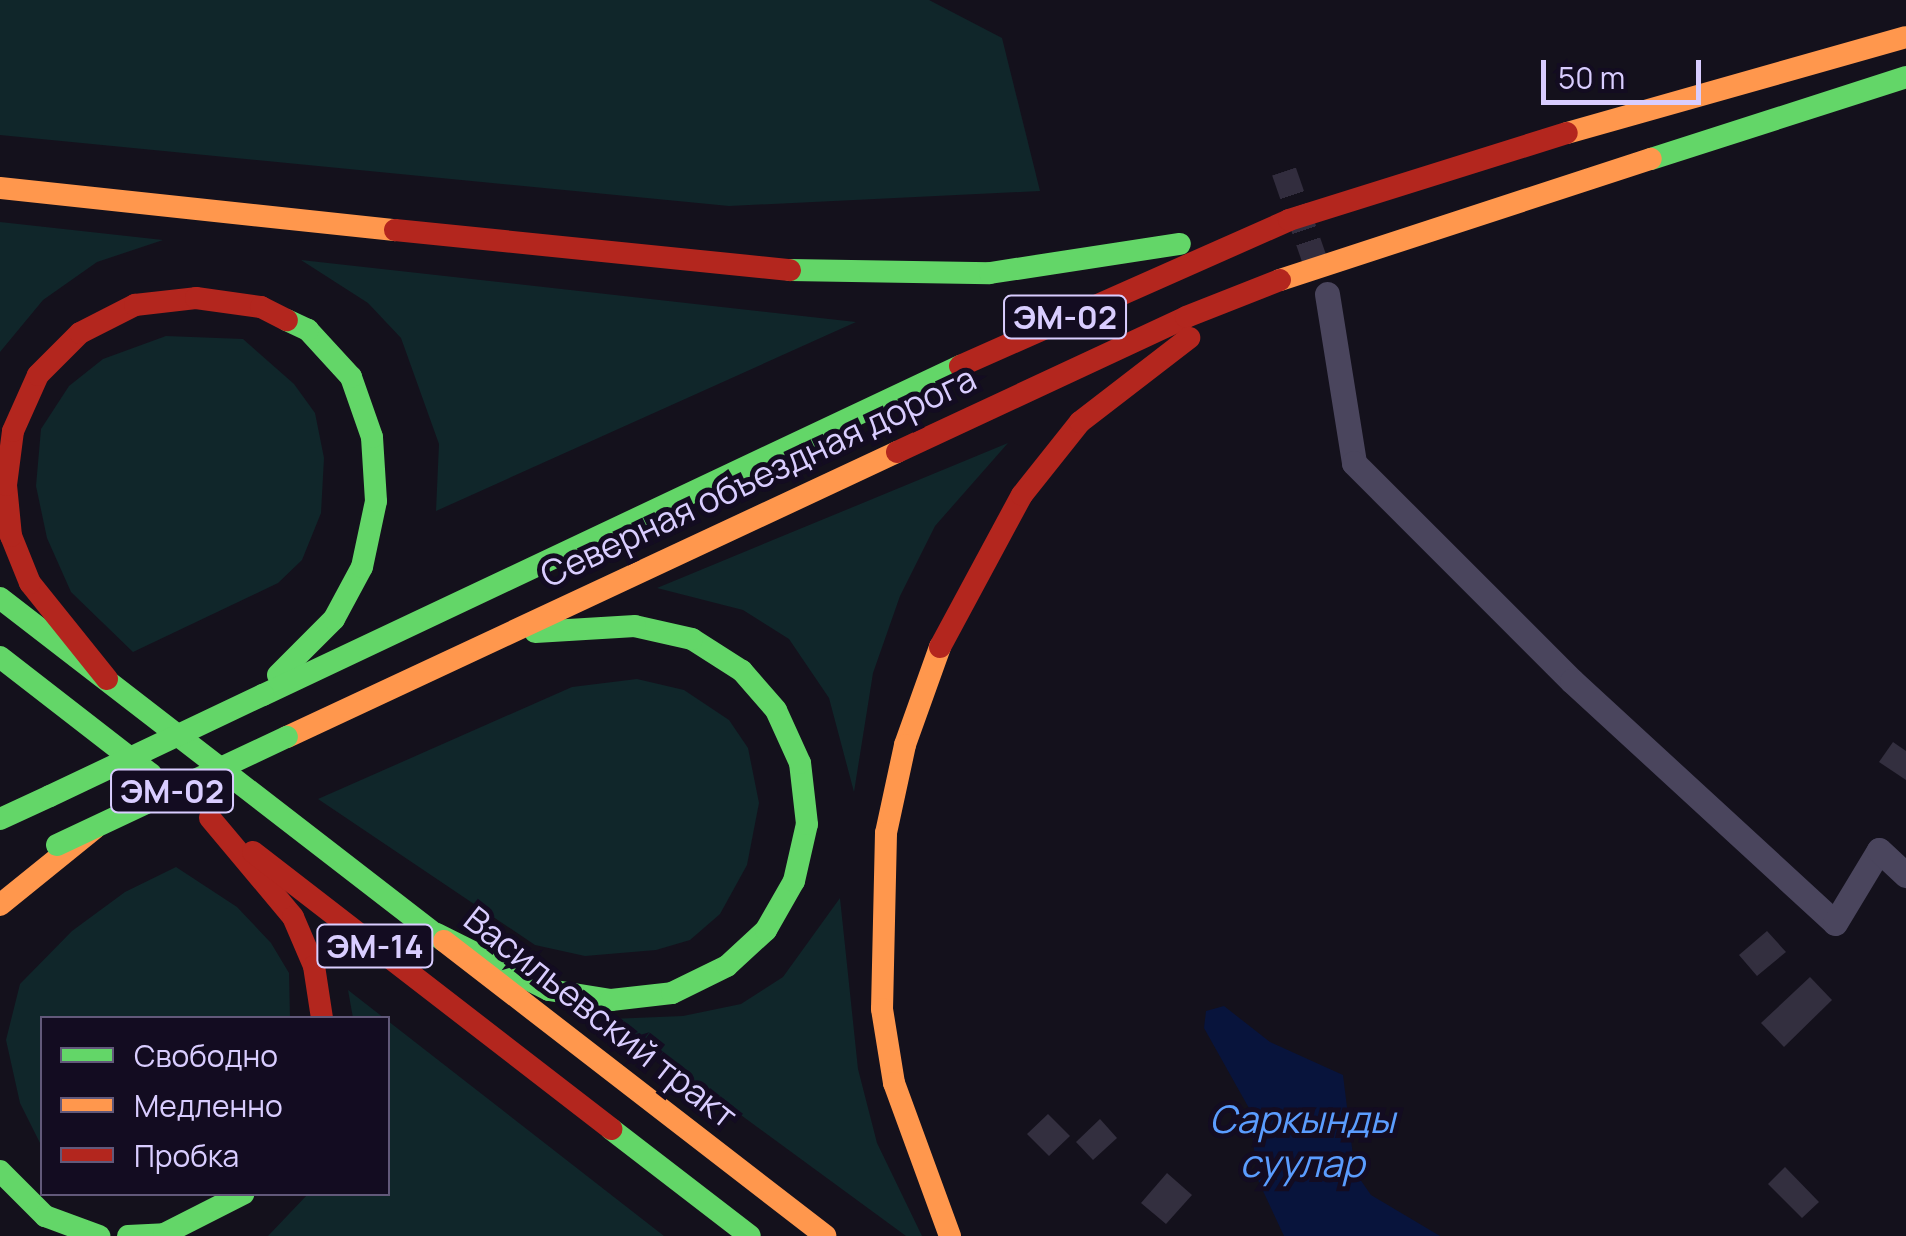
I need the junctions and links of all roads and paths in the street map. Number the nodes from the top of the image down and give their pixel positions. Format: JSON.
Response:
{"nodes":[{"id":1,"x":1906,"y":38,"type":"edge"},
{"id":2,"x":1906,"y":77,"type":"edge"},
{"id":3,"x":0,"y":188,"type":"edge"},
{"id":4,"x":1290,"y":220,"type":"junction"},
{"id":5,"x":1323,"y":264,"type":"junction"},
{"id":6,"x":1327,"y":294,"type":"tunnel mouth"},
{"id":7,"x":0,"y":598,"type":"edge"},
{"id":8,"x":462,"y":654,"type":"junction"},
{"id":9,"x":0,"y":657,"type":"edge"},
{"id":10,"x":106,"y":678,"type":"junction"},
{"id":11,"x":253,"y":700,"type":"junction"},
{"id":12,"x":210,"y":818,"type":"junction"},
{"id":13,"x":0,"y":820,"type":"edge"},
{"id":14,"x":100,"y":826,"type":"junction"},
{"id":15,"x":0,"y":872,"type":"edge"},
{"id":16,"x":1906,"y":875,"type":"edge"},
{"id":17,"x":0,"y":905,"type":"edge"},
{"id":18,"x":436,"y":934,"type":"junction"},
{"id":19,"x":322,"y":1016,"type":"edge"},
{"id":20,"x":0,"y":1171,"type":"edge"},
{"id":21,"x":240,"y":1196,"type":"edge"},
{"id":22,"x":99,"y":1236,"type":"edge"},
{"id":23,"x":128,"y":1236,"type":"edge"},
{"id":24,"x":750,"y":1236,"type":"edge"},
{"id":25,"x":825,"y":1236,"type":"edge"},
{"id":26,"x":950,"y":1236,"type":"edge"}],
"edges":[{"from":1,"to":4,"type":"main road","name":"Северная объездная дорога","number":"ЭМ-02"},
{"from":2,"to":5,"type":"main road","name":"Северная объездная дорога","number":"ЭМ-02"},
{"from":3,"to":4,"type":"main road"},
{"from":4,"to":11,"type":"main road","name":"Северная объездная дорога","number":"ЭМ-02"},
{"from":5,"to":8,"type":"main road","name":"Северная объездная дорога","number":"ЭМ-02"},
{"from":5,"to":26,"type":"main road"},
{"from":6,"to":16,"type":"street"},
{"from":7,"to":10,"type":"main road","name":"Васильевский тракт","number":"ЭМ-14"},
{"from":8,"to":14,"type":"main road","name":"Северная объездная дорога","number":"ЭМ-02","bridge":true},
{"from":8,"to":18,"type":"main road"},
{"from":9,"to":12,"type":"main road","number":"ЭМ-14"},
{"from":10,"to":11,"type":"main road"},
{"from":10,"to":18,"type":"main road","name":"Васильевский тракт","number":"ЭМ-14"},
{"from":11,"to":13,"type":"main road","name":"Северная объездная дорога","number":"ЭМ-02","bridge":true},
{"from":12,"to":19,"type":"main road"},
{"from":12,"to":24,"type":"main road","number":"ЭМ-14"},
{"from":14,"to":15,"type":"main road","name":"Северная объездная дорога","number":"ЭМ-02","bridge":true},
{"from":14,"to":17,"type":"main road"},
{"from":18,"to":25,"type":"main road","name":"Васильевский тракт","number":"ЭМ-14"},
{"from":20,"to":22,"type":"main road"},
{"from":21,"to":23,"type":"main road"}]}
